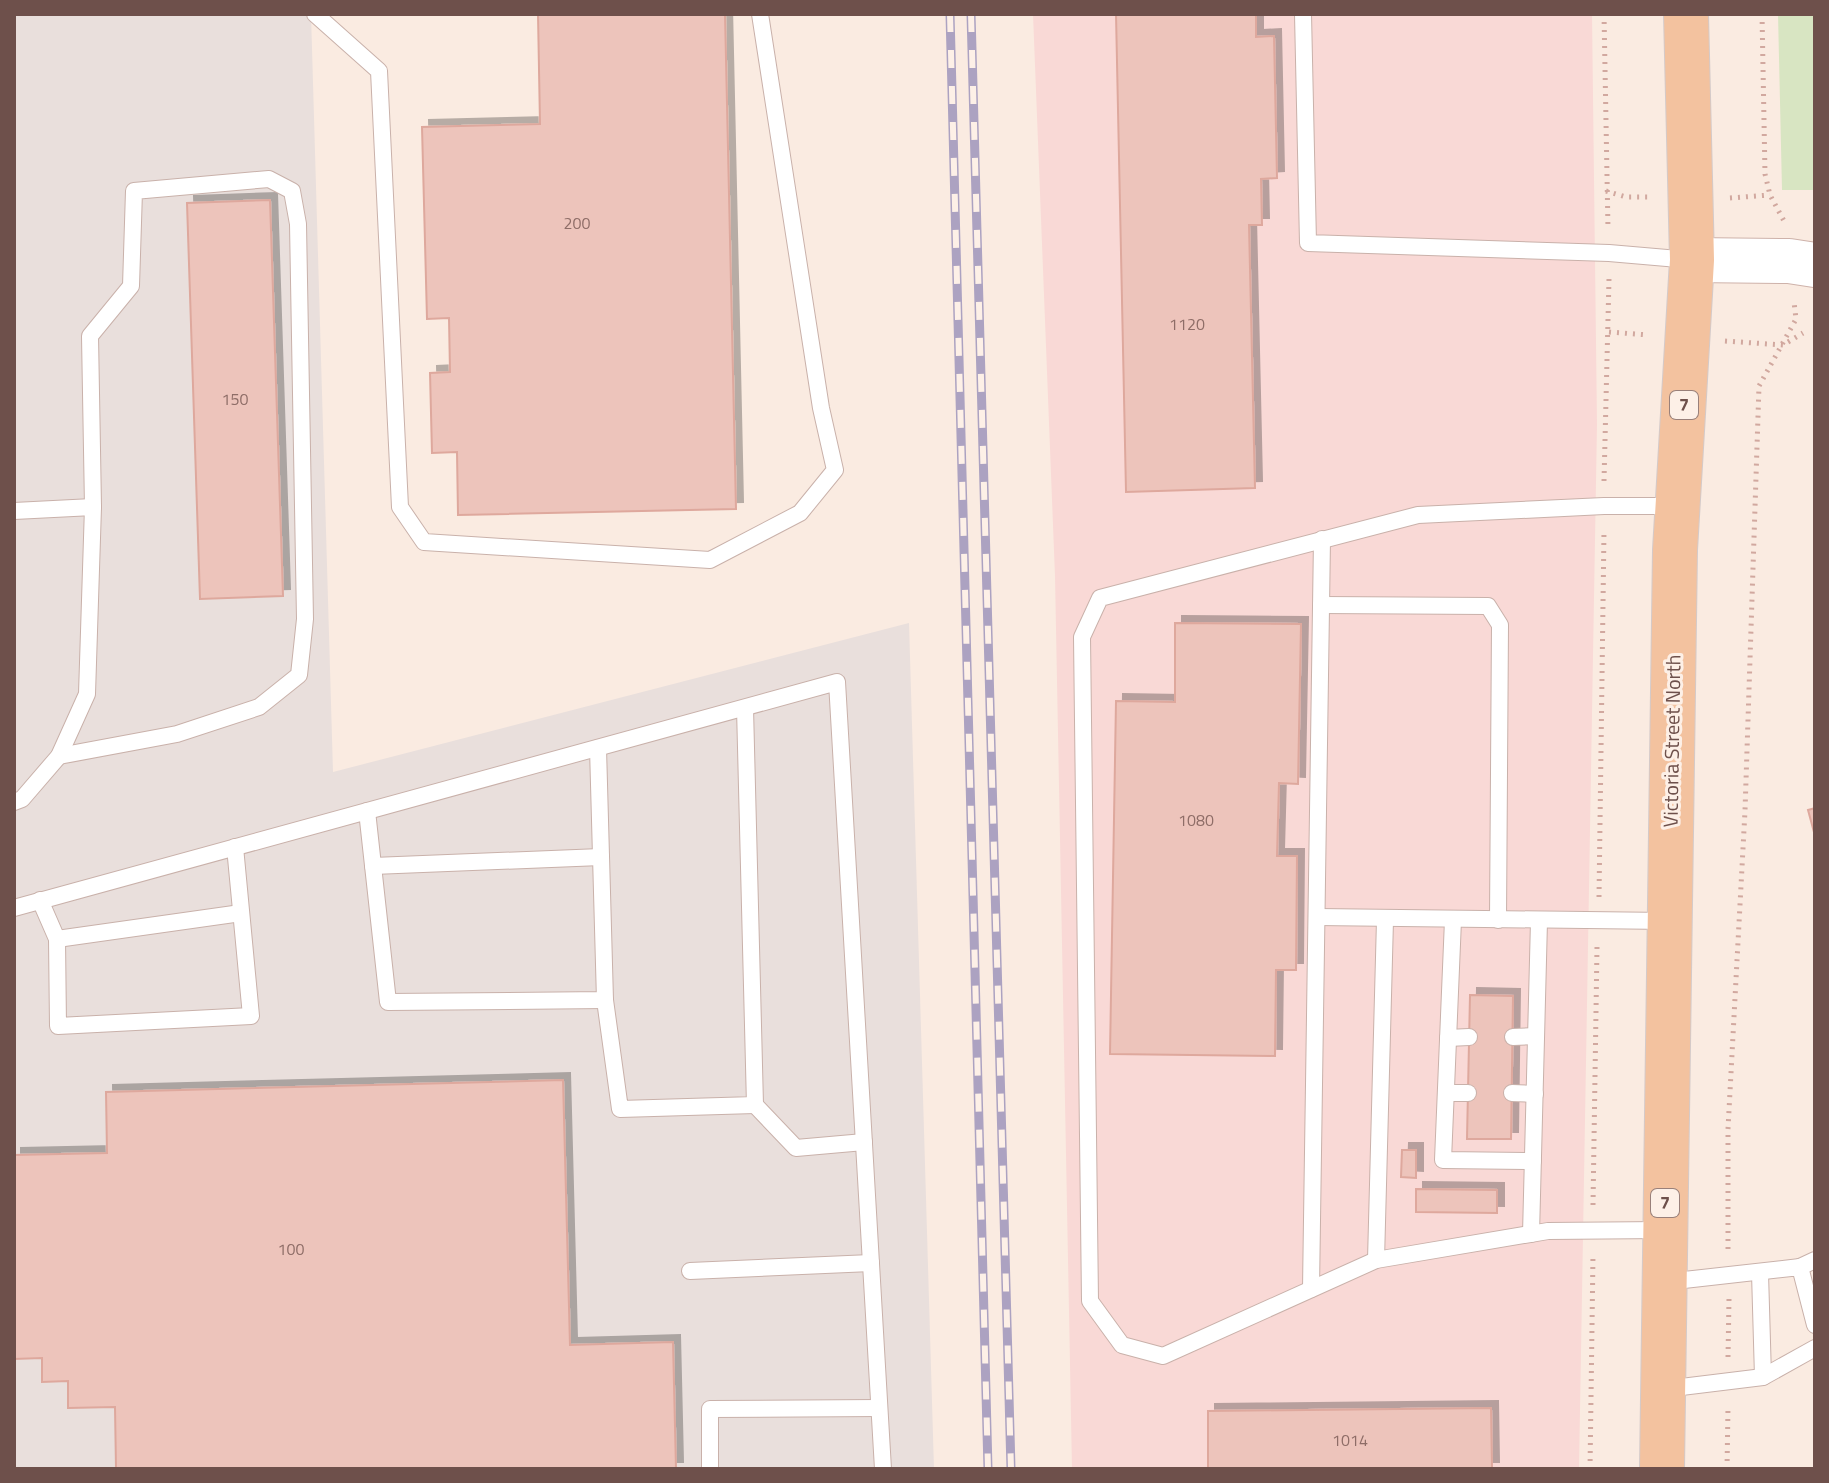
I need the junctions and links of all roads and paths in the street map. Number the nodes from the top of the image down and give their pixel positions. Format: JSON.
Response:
{"nodes":[{"id":1,"x":315,"y":14,"type":"edge"},
{"id":2,"x":760,"y":14,"type":"edge"},
{"id":3,"x":1303,"y":14,"type":"edge"},
{"id":4,"x":1604,"y":14,"type":"edge"},
{"id":5,"x":1686,"y":14,"type":"edge"},
{"id":6,"x":1762,"y":14,"type":"edge"},
{"id":7,"x":1606,"y":191,"type":"junction"},
{"id":8,"x":1770,"y":195,"type":"junction"},
{"id":9,"x":1626,"y":197,"type":"dead end"},
{"id":10,"x":1755,"y":198,"type":"dead end"},
{"id":11,"x":1783,"y":218,"type":"dead end"},
{"id":12,"x":1608,"y":219,"type":"dead end"},
{"id":13,"x":1692,"y":260,"type":"junction"},
{"id":14,"x":1815,"y":265,"type":"edge"},
{"id":15,"x":1609,"y":292,"type":"dead end"},
{"id":16,"x":1796,"y":319,"type":"dead end"},
{"id":17,"x":1609,"y":332,"type":"junction"},
{"id":18,"x":1627,"y":333,"type":"dead end"},
{"id":19,"x":1803,"y":333,"type":"dead end"},
{"id":20,"x":1768,"y":345,"type":"dead end"},
{"id":21,"x":1783,"y":345,"type":"junction"},
{"id":22,"x":1608,"y":351,"type":"dead end"},
{"id":23,"x":1677,"y":506,"type":"junction"},
{"id":24,"x":93,"y":507,"type":"junction"},
{"id":25,"x":14,"y":511,"type":"edge"},
{"id":26,"x":1322,"y":539,"type":"junction"},
{"id":27,"x":1321,"y":605,"type":"junction"},
{"id":28,"x":745,"y":708,"type":"junction"},
{"id":29,"x":598,"y":748,"type":"junction"},
{"id":30,"x":59,"y":756,"type":"junction"},
{"id":31,"x":14,"y":802,"type":"edge"},
{"id":32,"x":367,"y":811,"type":"junction"},
{"id":33,"x":235,"y":847,"type":"junction"},
{"id":34,"x":601,"y":857,"type":"junction"},
{"id":35,"x":373,"y":866,"type":"junction"},
{"id":36,"x":40,"y":900,"type":"junction"},
{"id":37,"x":14,"y":908,"type":"edge"},
{"id":38,"x":241,"y":913,"type":"junction"},
{"id":39,"x":1317,"y":917,"type":"junction"},
{"id":40,"x":1385,"y":920,"type":"junction"},
{"id":41,"x":1453,"y":920,"type":"junction"},
{"id":42,"x":1498,"y":920,"type":"junction"},
{"id":43,"x":1539,"y":921,"type":"junction"},
{"id":44,"x":1670,"y":921,"type":"junction"},
{"id":45,"x":57,"y":939,"type":"junction"},
{"id":46,"x":605,"y":1000,"type":"junction"},
{"id":47,"x":1536,"y":1036,"type":"junction"},
{"id":48,"x":1469,"y":1037,"type":"dead end"},
{"id":49,"x":1513,"y":1037,"type":"dead end"},
{"id":50,"x":1448,"y":1038,"type":"junction"},
{"id":51,"x":1446,"y":1093,"type":"junction"},
{"id":52,"x":1468,"y":1093,"type":"dead end"},
{"id":53,"x":1512,"y":1093,"type":"dead end"},
{"id":54,"x":1535,"y":1094,"type":"junction"},
{"id":55,"x":755,"y":1105,"type":"junction"},
{"id":56,"x":864,"y":1142,"type":"junction"},
{"id":57,"x":1533,"y":1161,"type":"junction"},
{"id":58,"x":1665,"y":1230,"type":"junction"},
{"id":59,"x":1531,"y":1234,"type":"junction"},
{"id":60,"x":1376,"y":1260,"type":"junction"},
{"id":61,"x":871,"y":1263,"type":"junction"},
{"id":62,"x":1808,"y":1264,"type":"edge"},
{"id":63,"x":690,"y":1271,"type":"dead end"},
{"id":64,"x":1760,"y":1273,"type":"junction"},
{"id":65,"x":1728,"y":1277,"type":"junction"},
{"id":66,"x":1664,"y":1282,"type":"junction"},
{"id":67,"x":1311,"y":1289,"type":"junction"},
{"id":68,"x":1815,"y":1325,"type":"edge"},
{"id":69,"x":1815,"y":1348,"type":"edge"},
{"id":70,"x":1763,"y":1377,"type":"junction"},
{"id":71,"x":1728,"y":1382,"type":"junction"},
{"id":72,"x":1663,"y":1389,"type":"junction"},
{"id":73,"x":879,"y":1408,"type":"junction"},
{"id":74,"x":710,"y":1469,"type":"edge"},
{"id":75,"x":883,"y":1469,"type":"edge"},
{"id":76,"x":1662,"y":1469,"type":"edge"},
{"id":77,"x":1727,"y":1469,"type":"edge"}],
"edges":[{"from":1,"to":2,"type":"lane"},
{"from":3,"to":13,"type":"lane"},
{"from":4,"to":7,"type":"path"},
{"from":5,"to":13,"type":"main road","name":"Victoria Street North","number":"7"},
{"from":6,"to":8,"type":"path"},
{"from":7,"to":9,"type":"path"},
{"from":7,"to":12,"type":"path"},
{"from":8,"to":10,"type":"path"},
{"from":8,"to":11,"type":"path"},
{"from":13,"to":14,"type":"main road"},
{"from":13,"to":23,"type":"main road","name":"Victoria Street North","number":"7"},
{"from":15,"to":17,"type":"path"},
{"from":16,"to":21,"type":"path"},
{"from":17,"to":18,"type":"path"},
{"from":17,"to":22,"type":"path"},
{"from":19,"to":21,"type":"path"},
{"from":20,"to":21,"type":"path"},
{"from":21,"to":65,"type":"path"},
{"from":23,"to":26,"type":"lane"},
{"from":23,"to":44,"type":"main road","name":"Victoria Street North","number":"7"},
{"from":24,"to":25,"type":"lane"},
{"from":24,"to":30,"type":"lane"},
{"from":24,"to":30,"type":"lane"},
{"from":26,"to":27,"type":"lane"},
{"from":26,"to":67,"type":"lane"},
{"from":27,"to":39,"type":"lane"},
{"from":27,"to":42,"type":"lane"},
{"from":28,"to":29,"type":"lane"},
{"from":28,"to":55,"type":"lane"},
{"from":28,"to":56,"type":"lane"},
{"from":29,"to":32,"type":"lane"},
{"from":29,"to":34,"type":"lane"},
{"from":30,"to":31,"type":"lane"},
{"from":32,"to":33,"type":"lane"},
{"from":32,"to":35,"type":"lane"},
{"from":33,"to":36,"type":"lane"},
{"from":33,"to":38,"type":"lane"},
{"from":34,"to":35,"type":"lane"},
{"from":34,"to":46,"type":"lane"},
{"from":35,"to":46,"type":"lane"},
{"from":36,"to":37,"type":"lane"},
{"from":36,"to":45,"type":"lane"},
{"from":38,"to":45,"type":"lane"},
{"from":38,"to":45,"type":"lane"},
{"from":39,"to":40,"type":"lane"},
{"from":39,"to":67,"type":"lane"},
{"from":40,"to":41,"type":"lane"},
{"from":40,"to":60,"type":"lane"},
{"from":41,"to":42,"type":"lane"},
{"from":41,"to":50,"type":"lane"},
{"from":42,"to":43,"type":"lane"},
{"from":43,"to":44,"type":"lane"},
{"from":43,"to":47,"type":"lane"},
{"from":44,"to":58,"type":"main road","name":"Victoria Street North","number":"7"},
{"from":46,"to":55,"type":"lane"},
{"from":47,"to":49,"type":"lane"},
{"from":47,"to":54,"type":"lane"},
{"from":48,"to":50,"type":"lane"},
{"from":50,"to":51,"type":"lane"},
{"from":51,"to":52,"type":"lane"},
{"from":51,"to":57,"type":"lane"},
{"from":53,"to":54,"type":"lane"},
{"from":54,"to":57,"type":"lane"},
{"from":55,"to":56,"type":"lane"},
{"from":56,"to":61,"type":"lane"},
{"from":57,"to":59,"type":"lane"},
{"from":58,"to":59,"type":"lane"},
{"from":58,"to":66,"type":"main road","name":"Victoria Street North","number":"7"},
{"from":59,"to":60,"type":"lane"},
{"from":60,"to":67,"type":"lane"},
{"from":61,"to":63,"type":"lane"},
{"from":61,"to":73,"type":"lane"},
{"from":62,"to":64,"type":"lane"},
{"from":62,"to":68,"type":"lane"},
{"from":64,"to":65,"type":"lane"},
{"from":64,"to":70,"type":"lane"},
{"from":65,"to":66,"type":"lane"},
{"from":65,"to":71,"type":"path"},
{"from":66,"to":72,"type":"main road","name":"Victoria Street North","number":"7"},
{"from":69,"to":70,"type":"lane"},
{"from":70,"to":71,"type":"lane"},
{"from":71,"to":72,"type":"lane"},
{"from":71,"to":77,"type":"path"},
{"from":72,"to":76,"type":"main road","name":"Victoria Street North","number":"7"},
{"from":73,"to":74,"type":"lane"},
{"from":73,"to":75,"type":"lane"}]}
